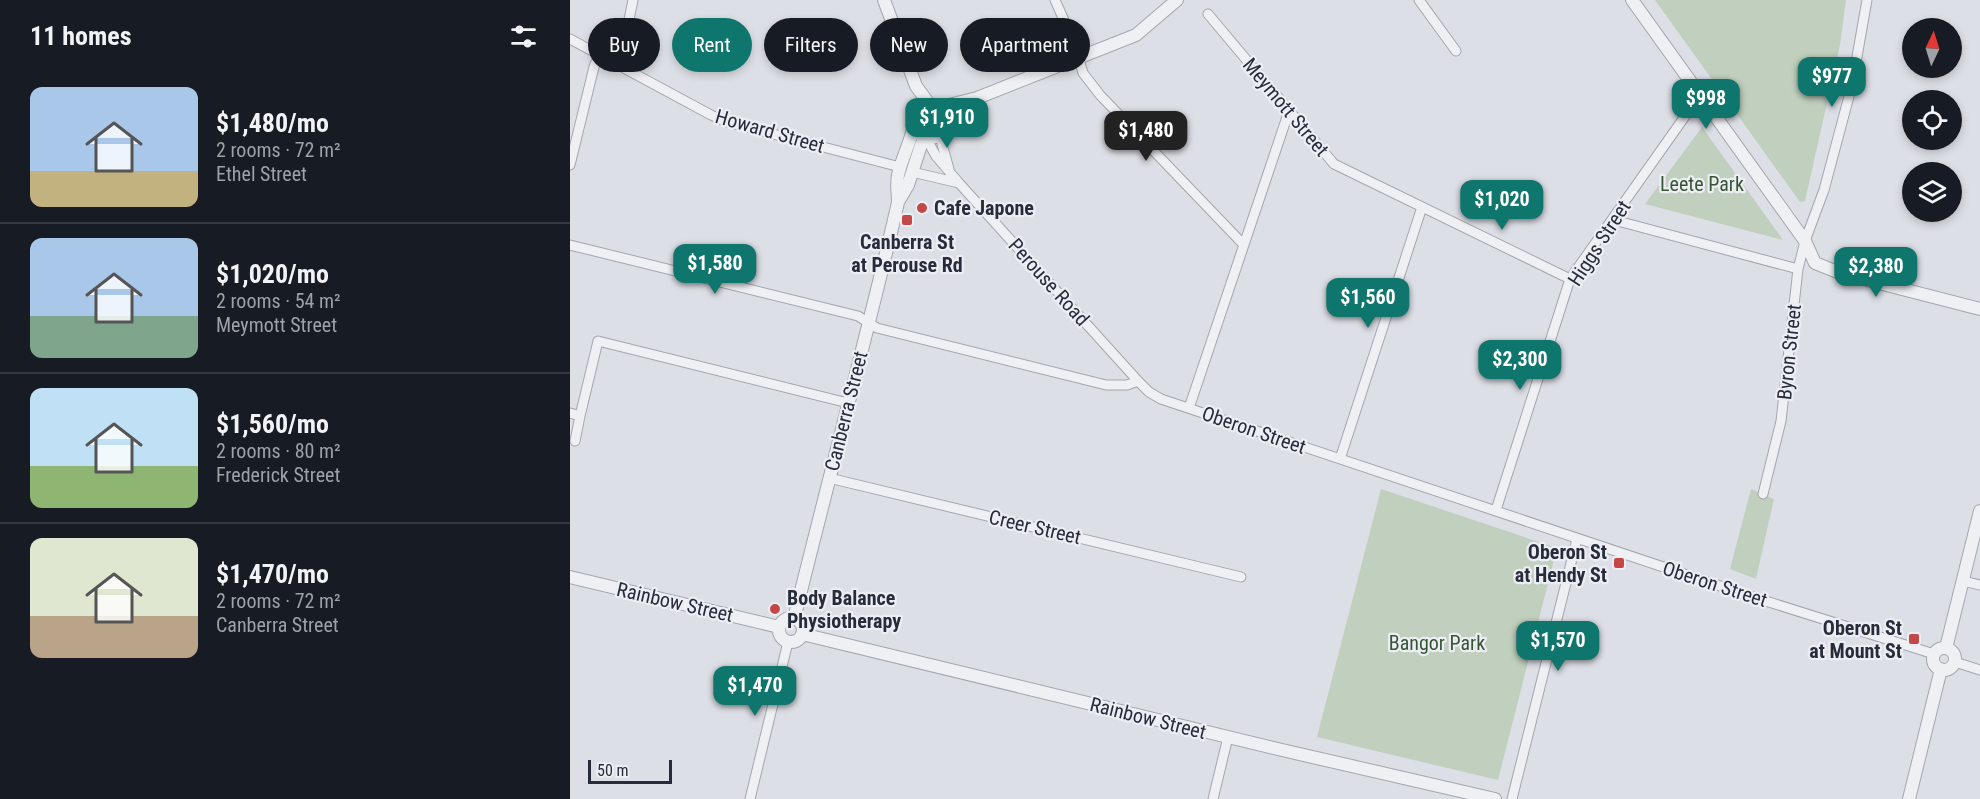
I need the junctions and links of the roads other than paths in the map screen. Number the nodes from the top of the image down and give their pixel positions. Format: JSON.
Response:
{"nodes":[{"id":1,"x":633,"y":0,"type":"edge"},
{"id":2,"x":884,"y":0,"type":"edge"},
{"id":3,"x":1055,"y":0,"type":"edge"},
{"id":4,"x":1177,"y":0,"type":"edge"},
{"id":5,"x":1419,"y":0,"type":"edge"},
{"id":6,"x":1632,"y":0,"type":"edge"},
{"id":7,"x":1867,"y":0,"type":"edge"},
{"id":8,"x":1208,"y":14,"type":"dead end"},
{"id":9,"x":629,"y":18,"type":"edge"},
{"id":10,"x":1063,"y":18,"type":"edge"},
{"id":11,"x":570,"y":39,"type":"edge"},
{"id":12,"x":588,"y":49,"type":"edge"},
{"id":13,"x":1456,"y":51,"type":"dead end"},
{"id":14,"x":1090,"y":55,"type":"edge"},
{"id":15,"x":593,"y":72,"type":"edge"},
{"id":16,"x":631,"y":72,"type":"edge"},
{"id":17,"x":1046,"y":72,"type":"edge"},
{"id":18,"x":1083,"y":72,"type":"edge"},
{"id":19,"x":916,"y":86,"type":"junction"},
{"id":20,"x":1700,"y":95,"type":"junction"},
{"id":21,"x":977,"y":98,"type":"junction"},
{"id":22,"x":933,"y":109,"type":"junction"},
{"id":23,"x":1289,"y":111,"type":"junction"},
{"id":24,"x":915,"y":120,"type":"junction"},
{"id":25,"x":942,"y":128,"type":"junction"},
{"id":26,"x":926,"y":138,"type":"junction"},
{"id":27,"x":570,"y":165,"type":"edge"},
{"id":28,"x":906,"y":170,"type":"junction"},
{"id":29,"x":949,"y":172,"type":"junction"},
{"id":30,"x":959,"y":183,"type":"junction"},
{"id":31,"x":1422,"y":207,"type":"junction"},
{"id":32,"x":1614,"y":220,"type":"junction"},
{"id":33,"x":1805,"y":242,"type":"junction"},
{"id":34,"x":1243,"y":244,"type":"junction"},
{"id":35,"x":570,"y":245,"type":"edge"},
{"id":36,"x":1798,"y":268,"type":"junction"},
{"id":37,"x":1570,"y":279,"type":"junction"},
{"id":38,"x":1980,"y":309,"type":"edge"},
{"id":39,"x":869,"y":322,"type":"junction"},
{"id":40,"x":1138,"y":381,"type":"junction"},
{"id":41,"x":848,"y":403,"type":"junction"},
{"id":42,"x":1188,"y":408,"type":"junction"},
{"id":43,"x":575,"y":414,"type":"edge"},
{"id":44,"x":575,"y":441,"type":"dead end"},
{"id":45,"x":1340,"y":459,"type":"junction"},
{"id":46,"x":828,"y":478,"type":"junction"},
{"id":47,"x":1763,"y":494,"type":"dead end"},
{"id":48,"x":1496,"y":510,"type":"junction"},
{"id":49,"x":1980,"y":512,"type":"edge"},
{"id":50,"x":1577,"y":538,"type":"junction"},
{"id":51,"x":570,"y":577,"type":"edge"},
{"id":52,"x":1241,"y":577,"type":"dead end"},
{"id":53,"x":1963,"y":580,"type":"junction"},
{"id":54,"x":1980,"y":585,"type":"edge"},
{"id":55,"x":794,"y":619,"type":"junction"},
{"id":56,"x":779,"y":627,"type":"junction"},
{"id":57,"x":802,"y":634,"type":"junction"},
{"id":58,"x":788,"y":642,"type":"junction"},
{"id":59,"x":1946,"y":648,"type":"junction"},
{"id":60,"x":1934,"y":654,"type":"junction"},
{"id":61,"x":1955,"y":662,"type":"junction"},
{"id":62,"x":1941,"y":669,"type":"junction"},
{"id":63,"x":1980,"y":670,"type":"edge"},
{"id":64,"x":1228,"y":737,"type":"junction"},
{"id":65,"x":750,"y":799,"type":"edge"},
{"id":66,"x":1212,"y":799,"type":"edge"},
{"id":67,"x":1495,"y":799,"type":"edge"},
{"id":68,"x":1512,"y":799,"type":"edge"},
{"id":69,"x":1909,"y":799,"type":"edge"}],
"edges":[{"from":1,"to":9,"type":"street"},
{"from":2,"to":19,"type":"street"},
{"from":3,"to":10,"type":"street"},
{"from":4,"to":14,"type":"street"},
{"from":5,"to":13,"type":"street"},
{"from":6,"to":20,"type":"street"},
{"from":7,"to":33,"type":"street","name":"Byron Street"},
{"from":8,"to":23,"type":"street","name":"Meymott Street"},
{"from":11,"to":12,"type":"street","name":"Howard Street"},
{"from":15,"to":27,"type":"street"},
{"from":16,"to":28,"type":"street","name":"Howard Street"},
{"from":17,"to":21,"type":"street"},
{"from":18,"to":34,"type":"street"},
{"from":19,"to":22,"type":"street"},
{"from":19,"to":24,"type":"street"},
{"from":20,"to":32,"type":"street","name":"Higgs Street"},
{"from":20,"to":33,"type":"street"},
{"from":21,"to":22,"type":"street"},
{"from":21,"to":25,"type":"street"},
{"from":22,"to":24,"type":"street"},
{"from":22,"to":25,"type":"street"},
{"from":23,"to":31,"type":"street","name":"Meymott Street"},
{"from":23,"to":34,"type":"street"},
{"from":24,"to":26,"type":"street"},
{"from":24,"to":28,"type":"street","name":"Canberra Street"},
{"from":25,"to":26,"type":"street"},
{"from":25,"to":29,"type":"street","name":"Perouse Road"},
{"from":26,"to":28,"type":"street","name":"Canberra Street"},
{"from":26,"to":29,"type":"street","name":"Perouse Road"},
{"from":28,"to":30,"type":"street"},
{"from":28,"to":39,"type":"street","name":"Canberra Street"},
{"from":29,"to":30,"type":"street","name":"Perouse Road"},
{"from":30,"to":40,"type":"street","name":"Perouse Road"},
{"from":31,"to":37,"type":"street","name":"Meymott Street"},
{"from":31,"to":45,"type":"street"},
{"from":32,"to":36,"type":"street"},
{"from":32,"to":37,"type":"street","name":"Higgs Street"},
{"from":33,"to":36,"type":"street","name":"Byron Street"},
{"from":33,"to":38,"type":"street"},
{"from":34,"to":42,"type":"street"},
{"from":35,"to":39,"type":"street"},
{"from":36,"to":47,"type":"street","name":"Byron Street"},
{"from":37,"to":48,"type":"street","name":"Higgs Street"},
{"from":39,"to":40,"type":"street"},
{"from":39,"to":41,"type":"street","name":"Canberra Street"},
{"from":40,"to":42,"type":"street","name":"Oberon Street"},
{"from":41,"to":43,"type":"street"},
{"from":41,"to":46,"type":"street","name":"Canberra Street"},
{"from":42,"to":45,"type":"street","name":"Oberon Street"},
{"from":43,"to":44,"type":"street"},
{"from":45,"to":48,"type":"street","name":"Oberon Street"},
{"from":46,"to":52,"type":"street","name":"Creer Street"},
{"from":46,"to":55,"type":"street","name":"Canberra Street"},
{"from":48,"to":50,"type":"street","name":"Oberon Street"},
{"from":49,"to":53,"type":"street"},
{"from":50,"to":60,"type":"street","name":"Oberon Street"},
{"from":50,"to":68,"type":"street"},
{"from":51,"to":56,"type":"street","name":"Rainbow Street"},
{"from":53,"to":54,"type":"street"},
{"from":53,"to":59,"type":"street"},
{"from":55,"to":56,"type":"street"},
{"from":55,"to":57,"type":"street"},
{"from":56,"to":58,"type":"street"},
{"from":57,"to":58,"type":"street"},
{"from":57,"to":64,"type":"street","name":"Rainbow Street"},
{"from":58,"to":65,"type":"street"},
{"from":59,"to":60,"type":"street"},
{"from":59,"to":61,"type":"street"},
{"from":60,"to":62,"type":"street"},
{"from":61,"to":62,"type":"street"},
{"from":61,"to":63,"type":"street"},
{"from":62,"to":69,"type":"street"},
{"from":64,"to":66,"type":"street"},
{"from":64,"to":67,"type":"street","name":"Rainbow Street"}]}
